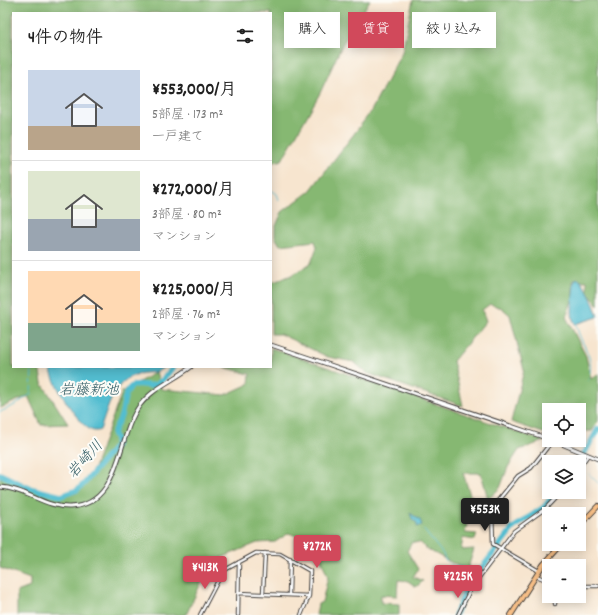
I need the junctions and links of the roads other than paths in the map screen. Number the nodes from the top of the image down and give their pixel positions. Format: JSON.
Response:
{"nodes":[{"id":1,"x":272,"y":345,"type":"edge"},
{"id":2,"x":188,"y":368,"type":"edge"},
{"id":3,"x":542,"y":437,"type":"edge"},
{"id":4,"x":548,"y":447,"type":"edge"},
{"id":5,"x":570,"y":447,"type":"edge"},
{"id":6,"x":587,"y":455,"type":"joint"},
{"id":7,"x":598,"y":459,"type":"edge"},
{"id":8,"x":0,"y":488,"type":"edge"},
{"id":9,"x":554,"y":499,"type":"edge"},
{"id":10,"x":473,"y":503,"type":"dead end"},
{"id":11,"x":598,"y":506,"type":"edge"},
{"id":12,"x":492,"y":511,"type":"junction"},
{"id":13,"x":586,"y":519,"type":"edge"},
{"id":14,"x":500,"y":548,"type":"junction"},
{"id":15,"x":556,"y":551,"type":"edge"},
{"id":16,"x":265,"y":553,"type":"junction"},
{"id":17,"x":290,"y":559,"type":"junction"},
{"id":18,"x":239,"y":562,"type":"junction"},
{"id":19,"x":539,"y":571,"type":"junction"},
{"id":20,"x":536,"y":576,"type":"junction"},
{"id":21,"x":542,"y":578,"type":"edge"},
{"id":22,"x":586,"y":586,"type":"edge"},
{"id":23,"x":598,"y":586,"type":"edge"},
{"id":24,"x":239,"y":593,"type":"junction"},
{"id":25,"x":264,"y":594,"type":"junction"},
{"id":26,"x":289,"y":595,"type":"junction"},
{"id":27,"x":308,"y":596,"type":"junction"},
{"id":28,"x":200,"y":615,"type":"edge"},
{"id":29,"x":238,"y":615,"type":"edge"},
{"id":30,"x":301,"y":615,"type":"edge"},
{"id":31,"x":458,"y":615,"type":"edge"},
{"id":32,"x":511,"y":615,"type":"edge"}],
"edges":[{"from":1,"to":3,"type":"street"},
{"from":2,"to":8,"type":"street"},
{"from":4,"to":12,"type":"street"},
{"from":5,"to":6,"type":"street"},
{"from":6,"to":7,"type":"street"},
{"from":9,"to":14,"type":"street"},
{"from":10,"to":12,"type":"street"},
{"from":11,"to":13,"type":"main road"},
{"from":12,"to":14,"type":"street"},
{"from":14,"to":19,"type":"street"},
{"from":14,"to":31,"type":"street"},
{"from":15,"to":19,"type":"main road"},
{"from":16,"to":17,"type":"street"},
{"from":16,"to":18,"type":"street"},
{"from":16,"to":25,"type":"street"},
{"from":17,"to":26,"type":"street"},
{"from":17,"to":27,"type":"street"},
{"from":18,"to":24,"type":"street"},
{"from":18,"to":28,"type":"street"},
{"from":19,"to":20,"type":"main road"},
{"from":20,"to":21,"type":"street"},
{"from":20,"to":32,"type":"main road"},
{"from":22,"to":23,"type":"street"},
{"from":24,"to":25,"type":"street"},
{"from":24,"to":29,"type":"street"},
{"from":25,"to":26,"type":"street"},
{"from":26,"to":27,"type":"street"},
{"from":27,"to":30,"type":"street"}]}
